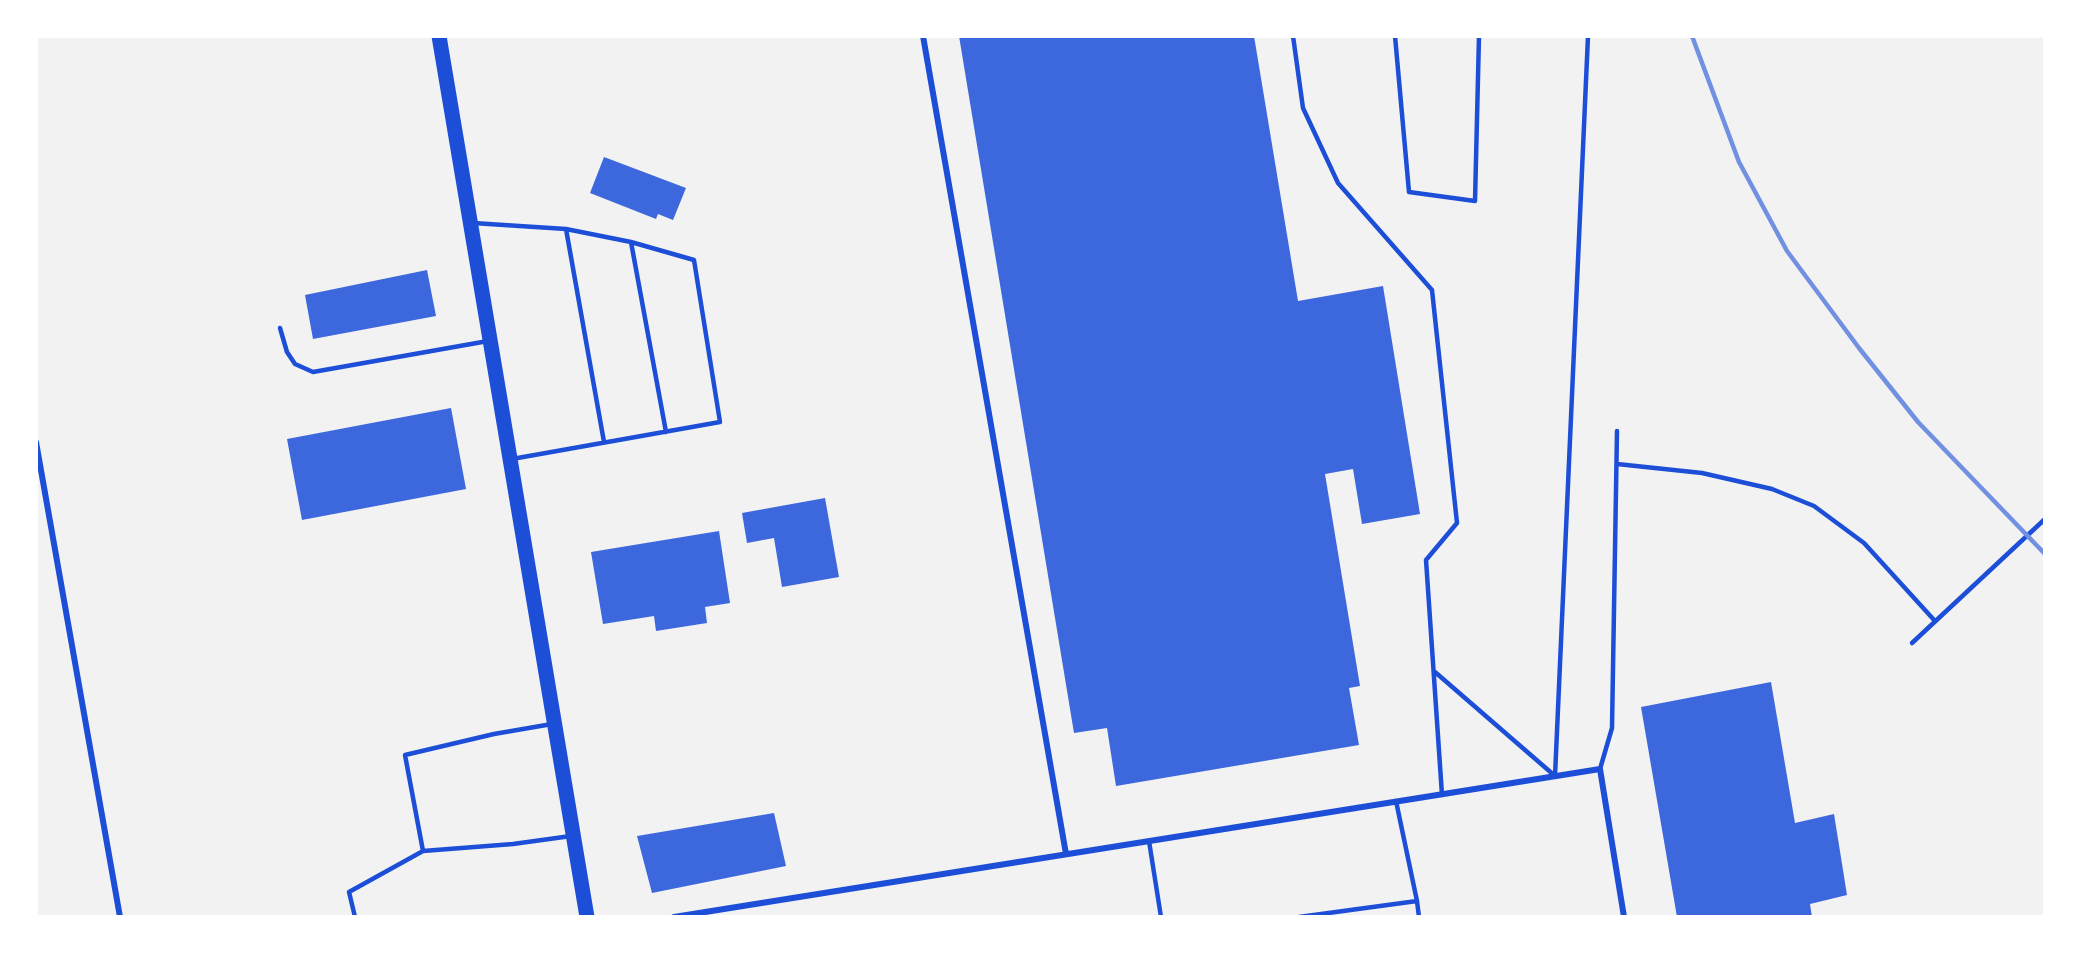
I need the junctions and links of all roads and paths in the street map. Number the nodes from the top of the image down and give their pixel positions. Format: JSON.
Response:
{"nodes":[{"id":1,"x":439,"y":36,"type":"edge"},
{"id":2,"x":923,"y":36,"type":"edge"},
{"id":3,"x":1293,"y":36,"type":"edge"},
{"id":4,"x":1395,"y":36,"type":"edge"},
{"id":5,"x":1479,"y":36,"type":"edge"},
{"id":6,"x":1588,"y":36,"type":"edge"},
{"id":7,"x":471,"y":223,"type":"junction"},
{"id":8,"x":567,"y":229,"type":"junction"},
{"id":9,"x":631,"y":242,"type":"junction"},
{"id":10,"x":280,"y":328,"type":"dead end"},
{"id":11,"x":490,"y":341,"type":"junction"},
{"id":12,"x":1617,"y":430,"type":"dead end"},
{"id":13,"x":666,"y":432,"type":"junction"},
{"id":14,"x":36,"y":442,"type":"edge"},
{"id":15,"x":604,"y":442,"type":"junction"},
{"id":16,"x":510,"y":459,"type":"junction"},
{"id":17,"x":1617,"y":464,"type":"junction"},
{"id":18,"x":2045,"y":519,"type":"edge"},
{"id":19,"x":1935,"y":621,"type":"junction"},
{"id":20,"x":1912,"y":643,"type":"dead end"},
{"id":21,"x":1434,"y":671,"type":"junction"},
{"id":22,"x":554,"y":723,"type":"junction"},
{"id":23,"x":1600,"y":769,"type":"junction"},
{"id":24,"x":1555,"y":776,"type":"junction"},
{"id":25,"x":1442,"y":795,"type":"junction"},
{"id":26,"x":1396,"y":801,"type":"junction"},
{"id":27,"x":573,"y":836,"type":"junction"},
{"id":28,"x":1149,"y":841,"type":"junction"},
{"id":29,"x":423,"y":851,"type":"junction"},
{"id":30,"x":1066,"y":854,"type":"junction"},
{"id":31,"x":1417,"y":901,"type":"junction"},
{"id":32,"x":120,"y":917,"type":"edge"},
{"id":33,"x":355,"y":917,"type":"edge"},
{"id":34,"x":586,"y":917,"type":"edge"},
{"id":35,"x":674,"y":917,"type":"edge"},
{"id":36,"x":1161,"y":917,"type":"edge"},
{"id":37,"x":1299,"y":917,"type":"edge"},
{"id":38,"x":1419,"y":917,"type":"edge"},
{"id":39,"x":1624,"y":917,"type":"edge"}],
"edges":[{"from":1,"to":7,"type":"main road"},
{"from":2,"to":30,"type":"street"},
{"from":3,"to":21,"type":"lane"},
{"from":4,"to":5,"type":"lane"},
{"from":6,"to":24,"type":"lane"},
{"from":7,"to":8,"type":"lane"},
{"from":7,"to":11,"type":"main road"},
{"from":8,"to":9,"type":"lane"},
{"from":8,"to":15,"type":"lane"},
{"from":9,"to":13,"type":"lane"},
{"from":9,"to":13,"type":"lane"},
{"from":10,"to":11,"type":"lane"},
{"from":11,"to":16,"type":"main road"},
{"from":12,"to":17,"type":"lane"},
{"from":13,"to":15,"type":"lane"},
{"from":14,"to":32,"type":"street"},
{"from":15,"to":16,"type":"lane"},
{"from":16,"to":22,"type":"main road"},
{"from":17,"to":19,"type":"lane"},
{"from":17,"to":23,"type":"lane"},
{"from":18,"to":19,"type":"lane"},
{"from":19,"to":20,"type":"lane"},
{"from":21,"to":24,"type":"lane"},
{"from":21,"to":25,"type":"lane"},
{"from":22,"to":27,"type":"main road"},
{"from":22,"to":29,"type":"lane"},
{"from":23,"to":24,"type":"street"},
{"from":23,"to":39,"type":"street"},
{"from":24,"to":25,"type":"street"},
{"from":25,"to":26,"type":"street"},
{"from":26,"to":28,"type":"street"},
{"from":26,"to":31,"type":"lane"},
{"from":27,"to":29,"type":"lane"},
{"from":27,"to":34,"type":"main road"},
{"from":28,"to":30,"type":"street"},
{"from":28,"to":36,"type":"lane"},
{"from":29,"to":33,"type":"lane"},
{"from":30,"to":35,"type":"street"},
{"from":31,"to":37,"type":"lane"},
{"from":31,"to":38,"type":"lane"}]}
